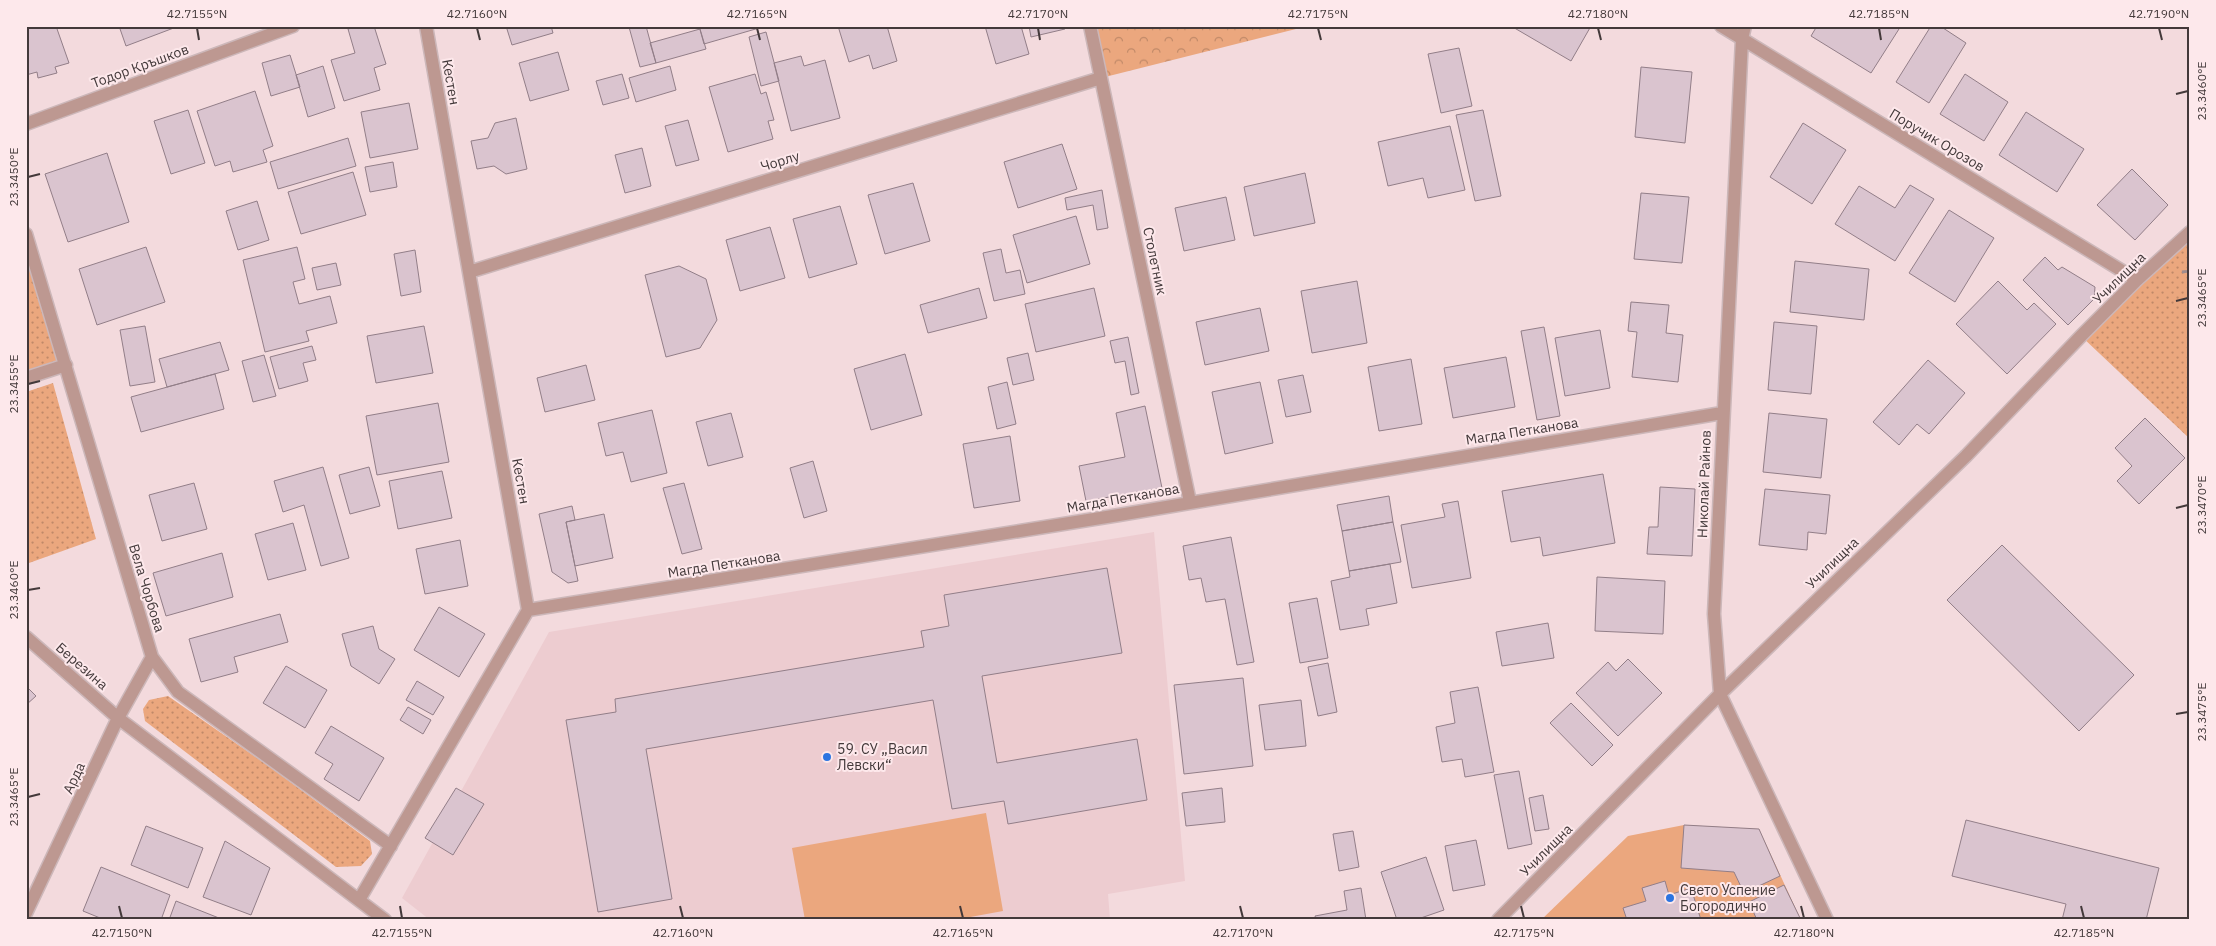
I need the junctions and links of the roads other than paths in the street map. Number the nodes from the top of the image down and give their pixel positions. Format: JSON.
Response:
{"nodes":[{"id":1,"x":292,"y":26,"type":"edge"},
{"id":2,"x":426,"y":26,"type":"edge"},
{"id":3,"x":1090,"y":26,"type":"edge"},
{"id":4,"x":1721,"y":26,"type":"edge"},
{"id":5,"x":1745,"y":26,"type":"edge"},
{"id":6,"x":1742,"y":39,"type":"junction"},
{"id":7,"x":1101,"y":78,"type":"junction"},
{"id":8,"x":26,"y":124,"type":"edge"},
{"id":9,"x":2190,"y":232,"type":"edge"},
{"id":10,"x":26,"y":234,"type":"edge"},
{"id":11,"x":469,"y":272,"type":"junction"},
{"id":12,"x":2138,"y":280,"type":"junction"},
{"id":13,"x":66,"y":365,"type":"junction"},
{"id":14,"x":26,"y":378,"type":"edge"},
{"id":15,"x":1722,"y":413,"type":"junction"},
{"id":16,"x":1190,"y":502,"type":"junction"},
{"id":17,"x":528,"y":610,"type":"junction"},
{"id":18,"x":26,"y":637,"type":"edge"},
{"id":19,"x":152,"y":657,"type":"junction"},
{"id":20,"x":1720,"y":694,"type":"junction"},
{"id":21,"x":118,"y":718,"type":"junction"},
{"id":22,"x":391,"y":846,"type":"junction"},
{"id":23,"x":360,"y":900,"type":"junction"},
{"id":24,"x":26,"y":914,"type":"edge"},
{"id":25,"x":385,"y":920,"type":"edge"},
{"id":26,"x":1498,"y":920,"type":"edge"},
{"id":27,"x":1826,"y":920,"type":"edge"}],
"edges":[{"from":1,"to":8,"type":"street","name":"Тодор Кръшков"},
{"from":2,"to":11,"type":"street","name":"Кестен"},
{"from":3,"to":7,"type":"street","name":"Столетник"},
{"from":4,"to":6,"type":"street","name":"Поручик Орозов"},
{"from":5,"to":6,"type":"street","name":"Николай Райнов"},
{"from":6,"to":12,"type":"street","name":"Поручик Орозов"},
{"from":6,"to":15,"type":"street","name":"Николай Райнов"},
{"from":7,"to":11,"type":"street","name":"Чорлу"},
{"from":7,"to":16,"type":"street","name":"Столетник"},
{"from":9,"to":12,"type":"street","name":"Училищна"},
{"from":10,"to":13,"type":"street","name":"Вела Чорбова"},
{"from":11,"to":17,"type":"street","name":"Кестен"},
{"from":12,"to":20,"type":"street","name":"Училищна"},
{"from":13,"to":14,"type":"street"},
{"from":13,"to":19,"type":"street","name":"Вела Чорбова"},
{"from":15,"to":16,"type":"street","name":"Магда Петканова"},
{"from":15,"to":20,"type":"street","name":"Николай Райнов"},
{"from":16,"to":17,"type":"street","name":"Магда Петканова"},
{"from":17,"to":22,"type":"street"},
{"from":18,"to":21,"type":"street","name":"Березина"},
{"from":19,"to":21,"type":"street","name":"Арда"},
{"from":19,"to":22,"type":"street","name":"Вела Чорбова"},
{"from":20,"to":26,"type":"street","name":"Училищна"},
{"from":20,"to":27,"type":"street","name":"Николай Райнов"},
{"from":21,"to":23,"type":"street"},
{"from":21,"to":24,"type":"street","name":"Арда"},
{"from":22,"to":23,"type":"street"},
{"from":23,"to":25,"type":"street"}]}
